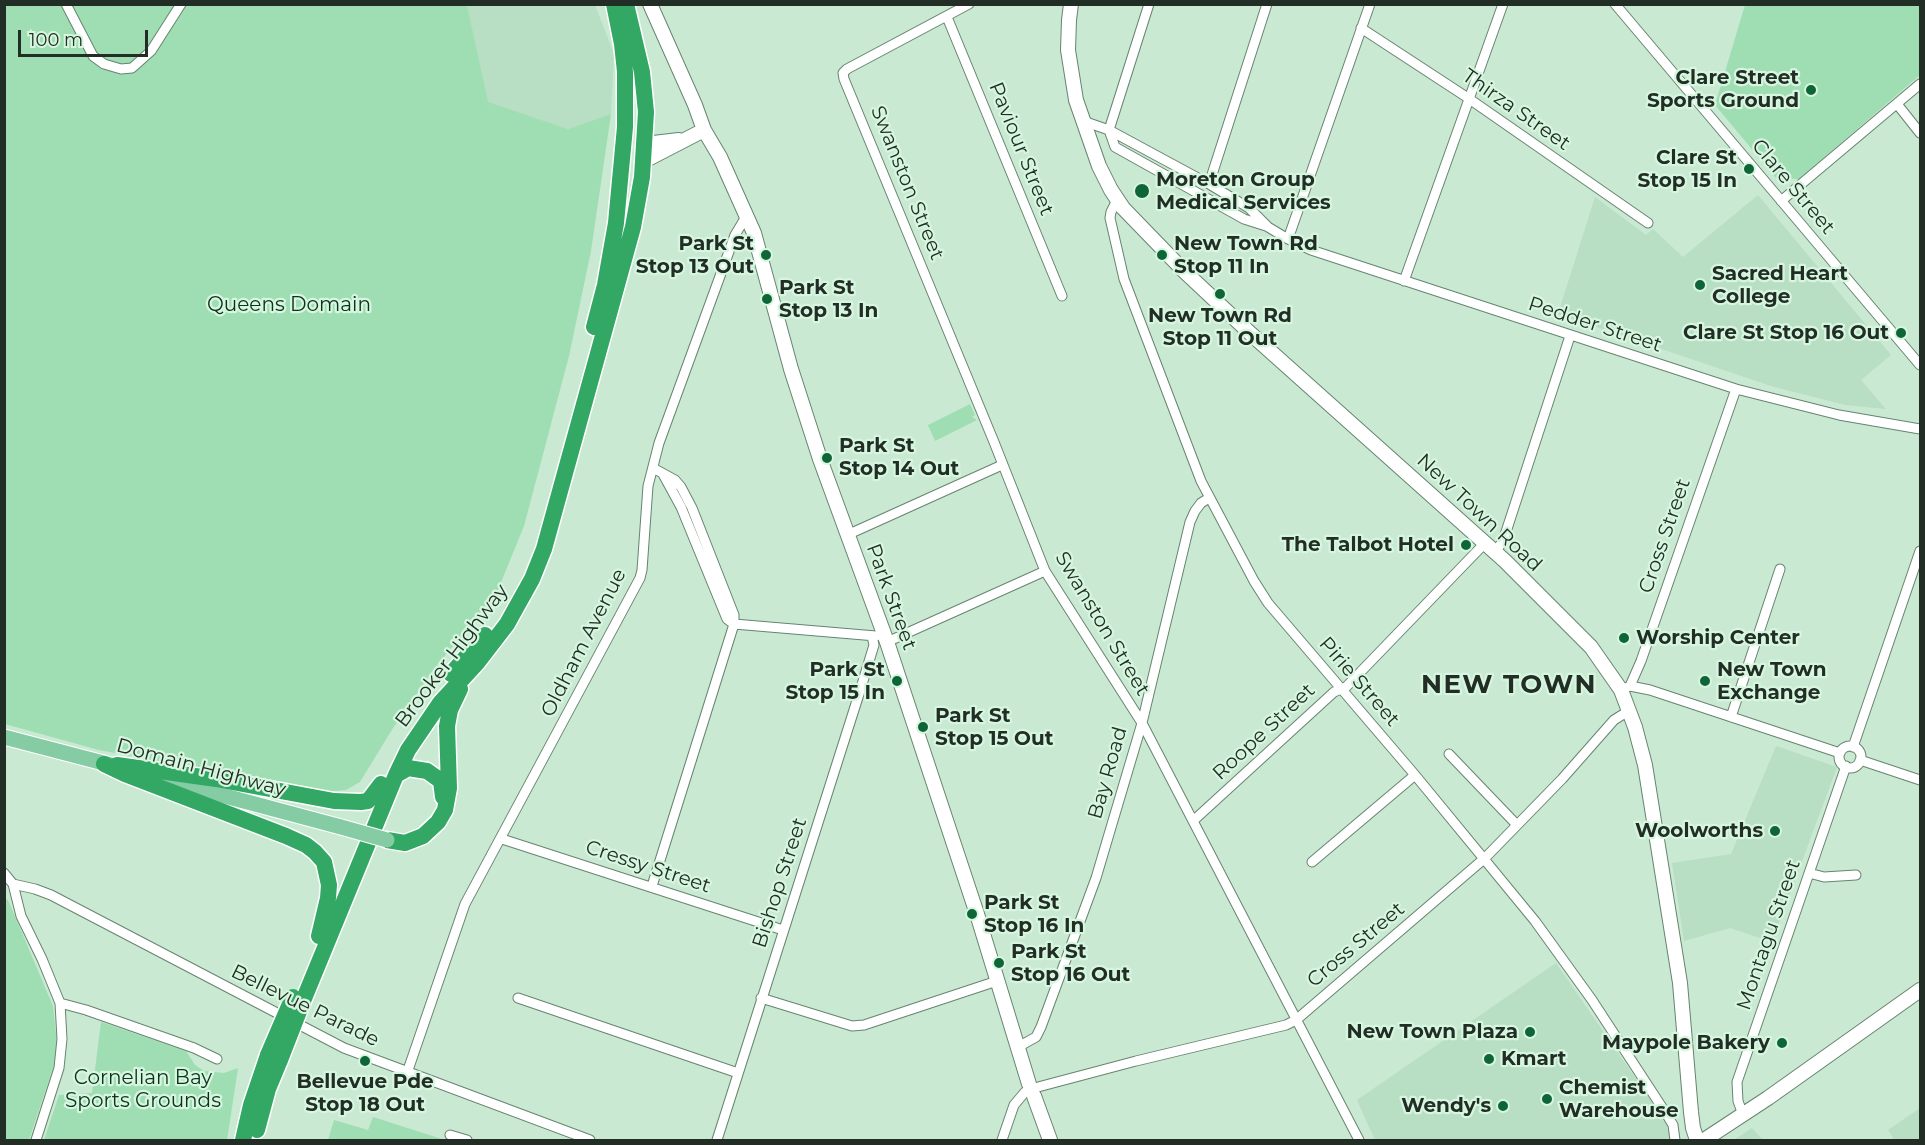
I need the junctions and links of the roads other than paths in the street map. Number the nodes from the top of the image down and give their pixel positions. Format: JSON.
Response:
{"nodes":[{"id":1,"x":66,"y":4,"type":"edge"},
{"id":2,"x":181,"y":4,"type":"edge"},
{"id":3,"x":614,"y":4,"type":"edge"},
{"id":4,"x":626,"y":4,"type":"edge"},
{"id":5,"x":650,"y":4,"type":"edge"},
{"id":6,"x":969,"y":4,"type":"edge"},
{"id":7,"x":1071,"y":4,"type":"edge"},
{"id":8,"x":1149,"y":4,"type":"edge"},
{"id":9,"x":1266,"y":4,"type":"edge"},
{"id":10,"x":1370,"y":4,"type":"edge"},
{"id":11,"x":1503,"y":4,"type":"edge"},
{"id":12,"x":1615,"y":4,"type":"edge"},
{"id":13,"x":947,"y":16,"type":"junction"},
{"id":14,"x":1361,"y":28,"type":"junction"},
{"id":15,"x":1920,"y":84,"type":"edge"},
{"id":16,"x":1468,"y":98,"type":"junction"},
{"id":17,"x":1897,"y":104,"type":"junction"},
{"id":18,"x":645,"y":120,"type":"junction"},
{"id":19,"x":1083,"y":121,"type":"junction"},
{"id":20,"x":704,"y":130,"type":"junction"},
{"id":21,"x":1109,"y":130,"type":"junction"},
{"id":22,"x":1920,"y":133,"type":"edge"},
{"id":23,"x":687,"y":138,"type":"junction"},
{"id":24,"x":667,"y":141,"type":"junction"},
{"id":25,"x":644,"y":152,"type":"junction"},
{"id":26,"x":1209,"y":184,"type":"junction"},
{"id":27,"x":1117,"y":200,"type":"junction"},
{"id":28,"x":1781,"y":201,"type":"junction"},
{"id":29,"x":618,"y":204,"type":"junction"},
{"id":30,"x":747,"y":215,"type":"junction"},
{"id":31,"x":1648,"y":223,"type":"dead end"},
{"id":32,"x":1268,"y":227,"type":"junction"},
{"id":33,"x":1288,"y":239,"type":"junction"},
{"id":34,"x":1404,"y":281,"type":"junction"},
{"id":35,"x":1062,"y":296,"type":"dead end"},
{"id":36,"x":1570,"y":336,"type":"junction"},
{"id":37,"x":1920,"y":365,"type":"edge"},
{"id":38,"x":1736,"y":388,"type":"junction"},
{"id":39,"x":1920,"y":429,"type":"edge"},
{"id":40,"x":1002,"y":465,"type":"junction"},
{"id":41,"x":657,"y":470,"type":"junction"},
{"id":42,"x":1209,"y":498,"type":"junction"},
{"id":43,"x":847,"y":535,"type":"junction"},
{"id":44,"x":1490,"y":548,"type":"junction"},
{"id":45,"x":1920,"y":550,"type":"edge"},
{"id":46,"x":1780,"y":569,"type":"dead end"},
{"id":47,"x":1045,"y":571,"type":"junction"},
{"id":48,"x":734,"y":624,"type":"junction"},
{"id":49,"x":881,"y":637,"type":"junction"},
{"id":50,"x":482,"y":656,"type":"junction"},
{"id":51,"x":1626,"y":688,"type":"junction"},
{"id":52,"x":1341,"y":690,"type":"junction"},
{"id":53,"x":1630,"y":710,"type":"junction"},
{"id":54,"x":1731,"y":717,"type":"junction"},
{"id":55,"x":1142,"y":723,"type":"junction"},
{"id":56,"x":4,"y":737,"type":"edge"},
{"id":57,"x":1853,"y":747,"type":"junction"},
{"id":58,"x":1839,"y":753,"type":"junction"},
{"id":59,"x":1449,"y":754,"type":"dead end"},
{"id":60,"x":1860,"y":760,"type":"junction"},
{"id":61,"x":104,"y":764,"type":"junction"},
{"id":62,"x":1846,"y":766,"type":"junction"},
{"id":63,"x":396,"y":775,"type":"junction"},
{"id":64,"x":1415,"y":775,"type":"junction"},
{"id":65,"x":1920,"y":780,"type":"edge"},
{"id":66,"x":381,"y":784,"type":"junction"},
{"id":67,"x":1193,"y":821,"type":"junction"},
{"id":68,"x":1517,"y":825,"type":"junction"},
{"id":69,"x":502,"y":839,"type":"junction"},
{"id":70,"x":387,"y":840,"type":"junction"},
{"id":71,"x":1485,"y":858,"type":"junction"},
{"id":72,"x":1312,"y":862,"type":"dead end"},
{"id":73,"x":4,"y":873,"type":"edge"},
{"id":74,"x":1809,"y":873,"type":"junction"},
{"id":75,"x":1856,"y":875,"type":"dead end"},
{"id":76,"x":13,"y":884,"type":"junction"},
{"id":77,"x":652,"y":886,"type":"junction"},
{"id":78,"x":783,"y":930,"type":"junction"},
{"id":79,"x":318,"y":936,"type":"junction"},
{"id":80,"x":997,"y":981,"type":"junction"},
{"id":81,"x":1920,"y":990,"type":"edge"},
{"id":82,"x":518,"y":998,"type":"dead end"},
{"id":83,"x":761,"y":998,"type":"junction"},
{"id":84,"x":298,"y":999,"type":"junction"},
{"id":85,"x":60,"y":1003,"type":"junction"},
{"id":86,"x":1296,"y":1020,"type":"junction"},
{"id":87,"x":1018,"y":1047,"type":"junction"},
{"id":88,"x":274,"y":1058,"type":"junction"},
{"id":89,"x":217,"y":1059,"type":"dead end"},
{"id":90,"x":407,"y":1073,"type":"junction"},
{"id":91,"x":738,"y":1073,"type":"junction"},
{"id":92,"x":1031,"y":1090,"type":"junction"},
{"id":93,"x":1743,"y":1115,"type":"junction"},
{"id":94,"x":450,"y":1135,"type":"dead end"},
{"id":95,"x":36,"y":1140,"type":"edge"},
{"id":96,"x":243,"y":1140,"type":"edge"},
{"id":97,"x":254,"y":1140,"type":"edge"},
{"id":98,"x":467,"y":1140,"type":"edge"},
{"id":99,"x":590,"y":1140,"type":"edge"},
{"id":100,"x":717,"y":1140,"type":"edge"},
{"id":101,"x":1002,"y":1140,"type":"edge"},
{"id":102,"x":1050,"y":1140,"type":"edge"},
{"id":103,"x":1359,"y":1140,"type":"edge"},
{"id":104,"x":1675,"y":1140,"type":"edge"},
{"id":105,"x":1697,"y":1140,"type":"edge"},
{"id":106,"x":1704,"y":1140,"type":"edge"}],
"edges":[{"from":1,"to":2,"type":"street"},
{"from":3,"to":29,"type":"highway","name":"Brooker Highway"},
{"from":4,"to":18,"type":"highway","name":"Brooker Highway"},
{"from":5,"to":20,"type":"street","name":"Park Street"},
{"from":6,"to":13,"type":"street"},
{"from":7,"to":19,"type":"street","name":"New Town Road"},
{"from":8,"to":21,"type":"street"},
{"from":9,"to":26,"type":"street"},
{"from":10,"to":14,"type":"street"},
{"from":11,"to":16,"type":"street"},
{"from":12,"to":28,"type":"street","name":"Clare Street"},
{"from":13,"to":35,"type":"street","name":"Paviour Street"},
{"from":13,"to":40,"type":"street","name":"Swanston Street"},
{"from":14,"to":16,"type":"street","name":"Thirza Street"},
{"from":14,"to":33,"type":"street"},
{"from":15,"to":17,"type":"street"},
{"from":16,"to":31,"type":"street","name":"Thirza Street"},
{"from":16,"to":34,"type":"street"},
{"from":17,"to":22,"type":"street"},
{"from":17,"to":28,"type":"street"},
{"from":18,"to":24,"type":"street"},
{"from":18,"to":25,"type":"highway","name":"Brooker Highway"},
{"from":19,"to":21,"type":"street","name":"Pedder Street"},
{"from":19,"to":27,"type":"street","name":"New Town Road"},
{"from":20,"to":23,"type":"street"},
{"from":20,"to":30,"type":"street","name":"Park Street"},
{"from":21,"to":26,"type":"street","name":"Pedder Street"},
{"from":21,"to":32,"type":"street","name":"Pedder Street"},
{"from":23,"to":24,"type":"street"},
{"from":23,"to":25,"type":"street"},
{"from":24,"to":25,"type":"street"},
{"from":25,"to":29,"type":"highway"},
{"from":25,"to":50,"type":"highway","name":"Brooker Highway"},
{"from":26,"to":32,"type":"street","name":"Pedder Street"},
{"from":27,"to":42,"type":"street","name":"Pirie Street"},
{"from":27,"to":44,"type":"street","name":"New Town Road"},
{"from":28,"to":37,"type":"street","name":"Clare Street"},
{"from":29,"to":66,"type":"highway","name":"Brooker Highway"},
{"from":30,"to":41,"type":"street","name":"Oldham Avenue"},
{"from":30,"to":43,"type":"street","name":"Park Street"},
{"from":32,"to":33,"type":"street","name":"Pedder Street"},
{"from":33,"to":34,"type":"street","name":"Pedder Street"},
{"from":34,"to":36,"type":"street","name":"Pedder Street"},
{"from":36,"to":38,"type":"street","name":"Pedder Street"},
{"from":36,"to":44,"type":"street","name":"Roope Street"},
{"from":38,"to":39,"type":"street","name":"Pedder Street"},
{"from":38,"to":51,"type":"street","name":"Cross Street"},
{"from":40,"to":43,"type":"street"},
{"from":40,"to":47,"type":"street","name":"Swanston Street"},
{"from":41,"to":48,"type":"street"},
{"from":41,"to":69,"type":"street","name":"Oldham Avenue"},
{"from":42,"to":52,"type":"street","name":"Pirie Street"},
{"from":42,"to":55,"type":"street","name":"Bay Road"},
{"from":43,"to":49,"type":"street","name":"Park Street"},
{"from":44,"to":51,"type":"street","name":"New Town Road"},
{"from":44,"to":52,"type":"street","name":"Roope Street"},
{"from":45,"to":57,"type":"street"},
{"from":46,"to":54,"type":"street"},
{"from":47,"to":49,"type":"street"},
{"from":47,"to":55,"type":"street","name":"Swanston Street"},
{"from":48,"to":49,"type":"street"},
{"from":48,"to":77,"type":"street"},
{"from":49,"to":78,"type":"street","name":"Bishop Street"},
{"from":49,"to":80,"type":"street","name":"Park Street"},
{"from":50,"to":63,"type":"highway","name":"Brooker Highway"},
{"from":50,"to":70,"type":"highway"},
{"from":51,"to":53,"type":"street","name":"New Town Road"},
{"from":51,"to":54,"type":"street"},
{"from":52,"to":64,"type":"street","name":"Pirie Street"},
{"from":52,"to":67,"type":"street","name":"Roope Street"},
{"from":53,"to":68,"type":"street","name":"Cross Street"},
{"from":53,"to":105,"type":"street","name":"New Town Road"},
{"from":54,"to":58,"type":"street"},
{"from":55,"to":67,"type":"street","name":"Swanston Street"},
{"from":55,"to":87,"type":"street","name":"Bay Road"},
{"from":56,"to":61,"type":"main road","name":"Domain Highway"},
{"from":57,"to":58,"type":"street"},
{"from":57,"to":60,"type":"street"},
{"from":58,"to":62,"type":"street"},
{"from":59,"to":68,"type":"street"},
{"from":60,"to":62,"type":"street"},
{"from":60,"to":65,"type":"street"},
{"from":61,"to":66,"type":"highway"},
{"from":61,"to":70,"type":"main road","name":"Domain Highway","bridge":true},
{"from":61,"to":79,"type":"highway"},
{"from":62,"to":74,"type":"street","name":"Montagu Street"},
{"from":63,"to":70,"type":"highway"},
{"from":63,"to":84,"type":"highway","name":"Brooker Highway"},
{"from":64,"to":71,"type":"street","name":"Pirie Street"},
{"from":64,"to":72,"type":"street"},
{"from":66,"to":79,"type":"highway","name":"Brooker Highway"},
{"from":67,"to":86,"type":"street","name":"Swanston Street"},
{"from":68,"to":71,"type":"street","name":"Cross Street"},
{"from":69,"to":77,"type":"street","name":"Cressy Street"},
{"from":69,"to":90,"type":"street","name":"Oldham Avenue"},
{"from":71,"to":86,"type":"street","name":"Cross Street"},
{"from":71,"to":104,"type":"street","name":"Pirie Street"},
{"from":73,"to":76,"type":"street"},
{"from":74,"to":75,"type":"street"},
{"from":74,"to":93,"type":"street","name":"Montagu Street"},
{"from":76,"to":85,"type":"street"},
{"from":76,"to":90,"type":"street","name":"Bellevue Parade"},
{"from":77,"to":78,"type":"street","name":"Cressy Street"},
{"from":78,"to":83,"type":"street","name":"Bishop Street"},
{"from":79,"to":84,"type":"highway","name":"Brooker Highway"},
{"from":80,"to":83,"type":"street"},
{"from":80,"to":87,"type":"street","name":"Park Street"},
{"from":81,"to":93,"type":"street"},
{"from":82,"to":91,"type":"street"},
{"from":83,"to":91,"type":"street","name":"Bishop Street"},
{"from":84,"to":88,"type":"highway","name":"Brooker Highway","bridge":true},
{"from":85,"to":89,"type":"street"},
{"from":85,"to":95,"type":"street"},
{"from":86,"to":92,"type":"street","name":"Cross Street"},
{"from":86,"to":103,"type":"street","name":"Swanston Street"},
{"from":87,"to":92,"type":"street","name":"Park Street"},
{"from":88,"to":96,"type":"highway"},
{"from":88,"to":97,"type":"highway","name":"Brooker Highway"},
{"from":90,"to":99,"type":"street","name":"Bellevue Parade"},
{"from":91,"to":100,"type":"street","name":"Bishop Street"},
{"from":92,"to":101,"type":"street"},
{"from":92,"to":102,"type":"street","name":"Park Street"},
{"from":93,"to":106,"type":"street"},
{"from":94,"to":98,"type":"street"}]}
